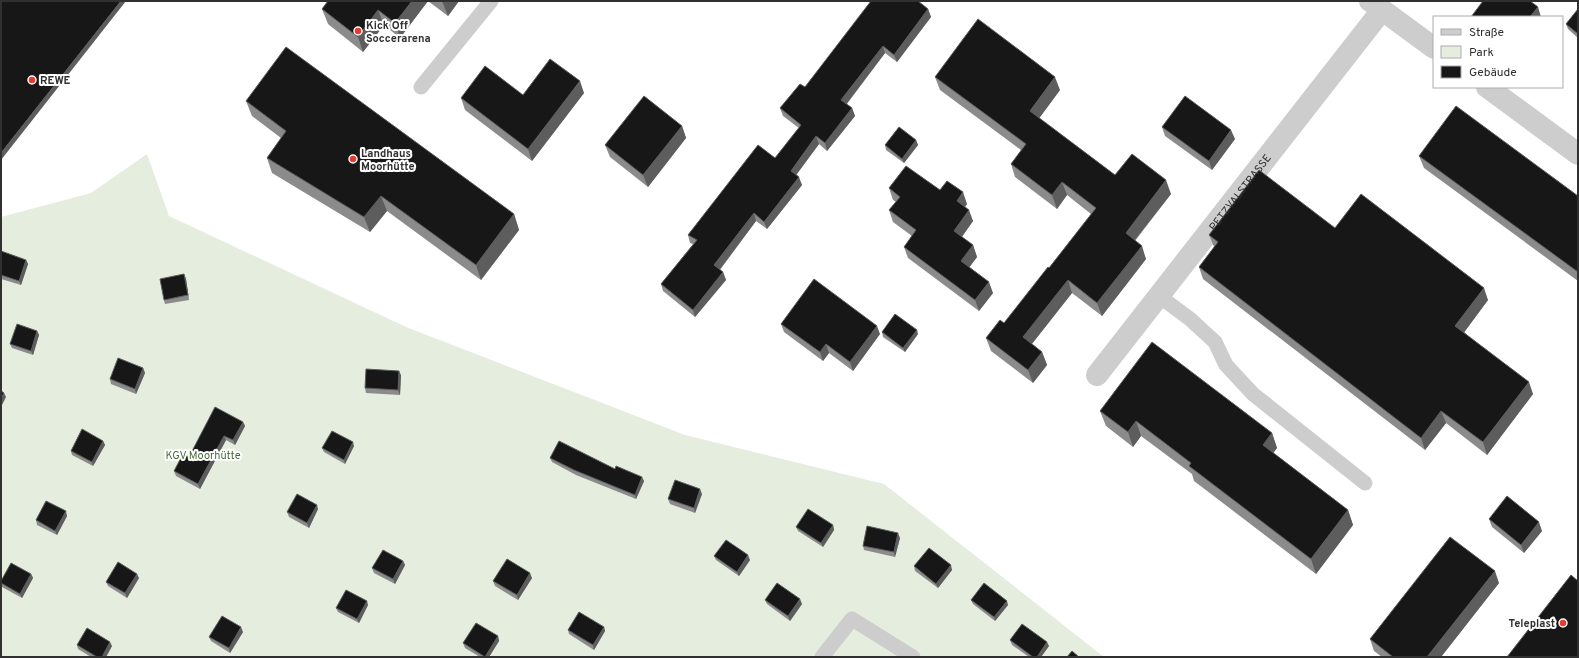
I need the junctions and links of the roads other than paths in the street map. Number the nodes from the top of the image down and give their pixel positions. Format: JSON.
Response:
{"nodes":[{"id":1,"x":491,"y":1,"type":"edge"},
{"id":2,"x":1376,"y":5,"type":"edge"},
{"id":3,"x":1433,"y":47,"type":"edge"},
{"id":4,"x":421,"y":87,"type":"dead end"},
{"id":5,"x":1488,"y":88,"type":"edge"},
{"id":6,"x":1578,"y":154,"type":"edge"},
{"id":7,"x":1159,"y":296,"type":"junction"},
{"id":8,"x":1097,"y":375,"type":"dead end"},
{"id":9,"x":1365,"y":483,"type":"dead end"},
{"id":10,"x":822,"y":657,"type":"edge"},
{"id":11,"x":913,"y":657,"type":"edge"}],
"edges":[{"from":1,"to":4,"type":"lane"},
{"from":2,"to":3,"type":"street","name":"PETZVALSTRASSE"},
{"from":2,"to":7,"type":"street","name":"PETZVALSTRASSE"},
{"from":5,"to":6,"type":"street"},
{"from":7,"to":8,"type":"street","name":"PETZVALSTRASSE"},
{"from":7,"to":9,"type":"lane"},
{"from":10,"to":11,"type":"lane"}]}
